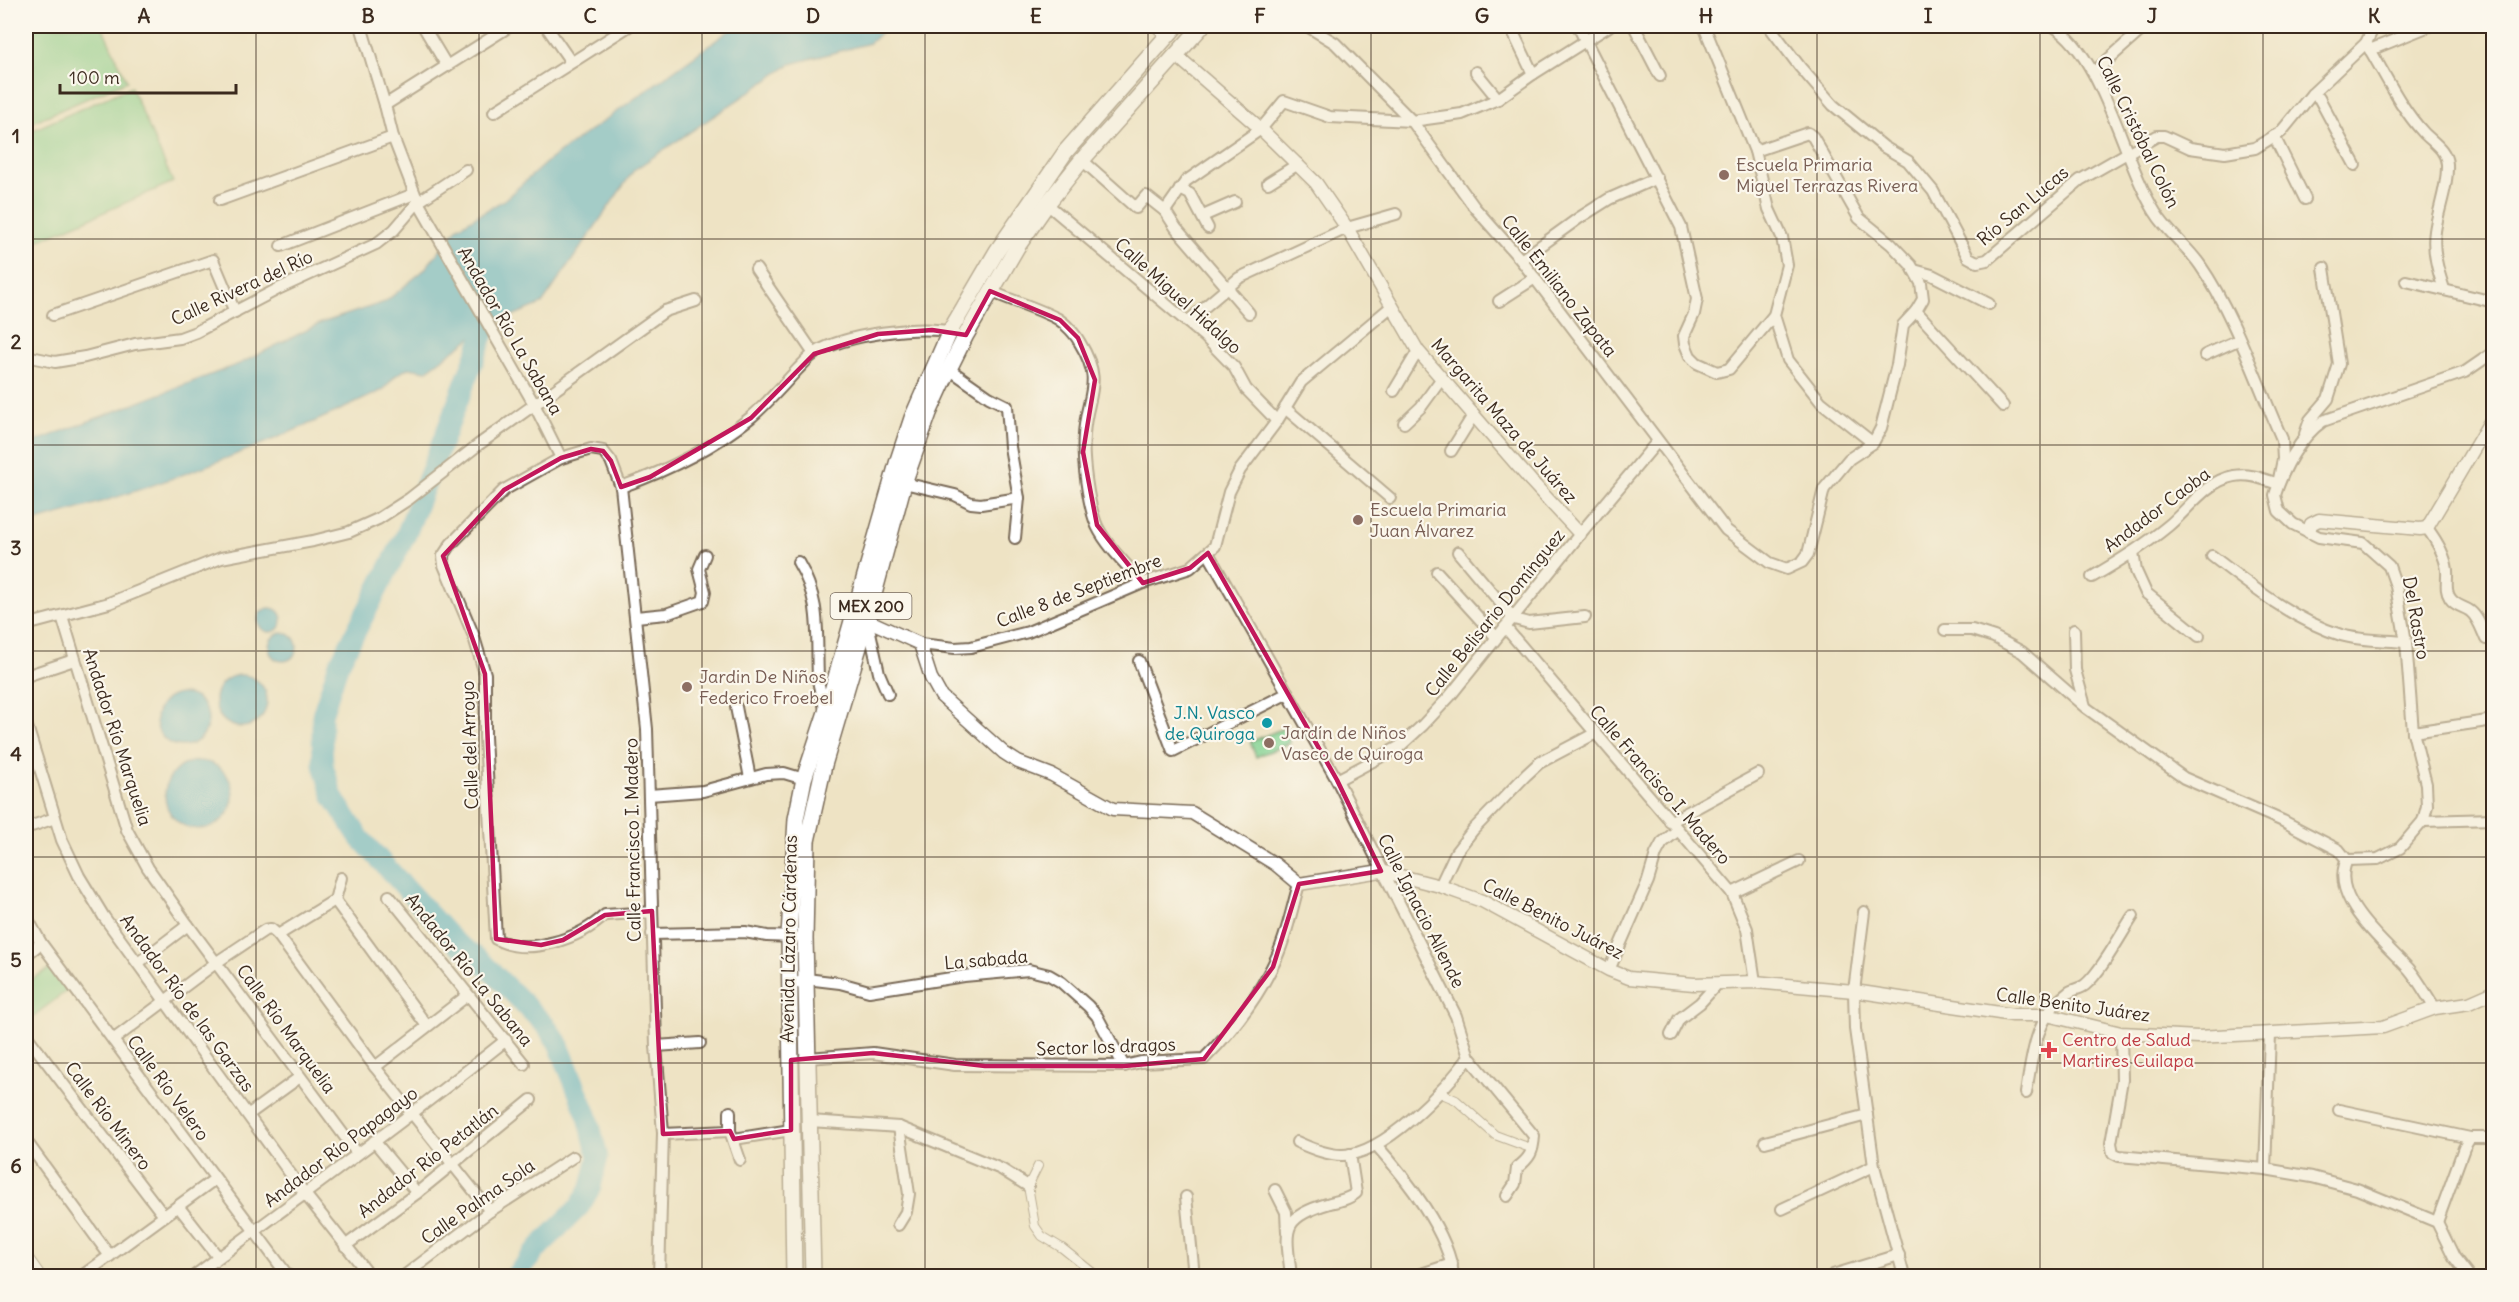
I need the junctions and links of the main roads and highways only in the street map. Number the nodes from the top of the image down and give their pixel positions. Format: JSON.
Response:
{"nodes":[{"id":1,"x":1203,"y":26,"type":"edge"},
{"id":2,"x":1167,"y":29,"type":"edge"},
{"id":3,"x":794,"y":1276,"type":"edge"},
{"id":4,"x":813,"y":1276,"type":"edge"}],
"edges":[{"from":1,"to":4,"type":"main road","name":"Avenida Lázaro Cárdenas","number":"MEX 200"},
{"from":2,"to":3,"type":"main road","name":"Avenida Lázaro Cárdenas","number":"MEX 200"}]}
